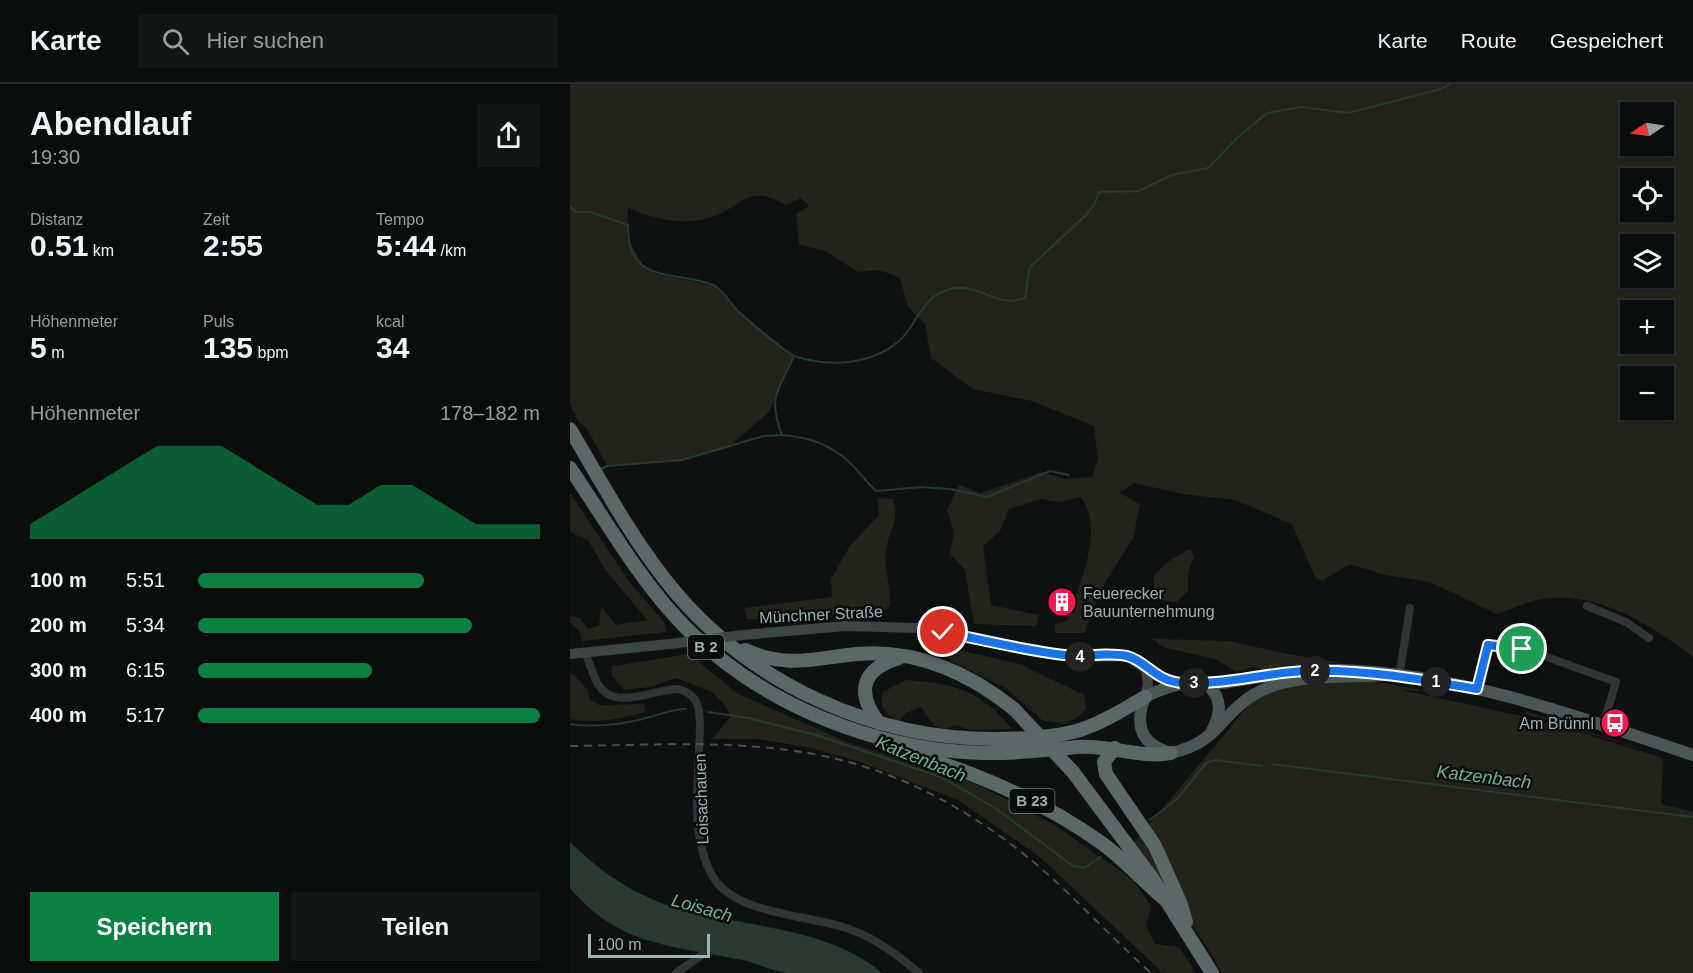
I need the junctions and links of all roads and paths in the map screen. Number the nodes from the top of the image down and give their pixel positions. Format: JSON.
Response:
{"nodes":[{"id":1,"x":570,"y":429,"type":"edge"},
{"id":2,"x":574,"y":473,"type":"edge"},
{"id":3,"x":1587,"y":606,"type":"dead end"},
{"id":4,"x":1410,"y":608,"type":"dead end"},
{"id":5,"x":1649,"y":638,"type":"dead end"},
{"id":6,"x":731,"y":647,"type":"junction"},
{"id":7,"x":585,"y":653,"type":"junction"},
{"id":8,"x":570,"y":654,"type":"edge"},
{"id":9,"x":903,"y":656,"type":"junction"},
{"id":10,"x":1146,"y":669,"type":"junction"},
{"id":11,"x":1399,"y":676,"type":"junction"},
{"id":12,"x":1272,"y":680,"type":"junction"},
{"id":13,"x":1185,"y":684,"type":"junction"},
{"id":14,"x":1208,"y":684,"type":"junction"},
{"id":15,"x":1477,"y":689,"type":"junction"},
{"id":16,"x":1145,"y":697,"type":"junction"},
{"id":17,"x":1603,"y":726,"type":"junction"},
{"id":18,"x":877,"y":730,"type":"junction"},
{"id":19,"x":1210,"y":735,"type":"junction"},
{"id":20,"x":1115,"y":748,"type":"junction"},
{"id":21,"x":1171,"y":753,"type":"junction"},
{"id":22,"x":1693,"y":755,"type":"edge"},
{"id":23,"x":1168,"y":902,"type":"junction"},
{"id":24,"x":1190,"y":936,"type":"junction"},
{"id":25,"x":702,"y":955,"type":"dead end"},
{"id":26,"x":676,"y":973,"type":"edge"},
{"id":27,"x":920,"y":973,"type":"edge"},
{"id":28,"x":1212,"y":973,"type":"edge"}],
"edges":[{"from":1,"to":6,"type":"highway","number":"B 2"},
{"from":2,"to":18,"type":"highway","number":"B 2"},
{"from":3,"to":5,"type":"street"},
{"from":4,"to":11,"type":"street"},
{"from":6,"to":9,"type":"highway","number":"B 23"},
{"from":6,"to":18,"type":"highway","number":"B 2"},
{"from":7,"to":8,"type":"street","name":"Münchner Straße"},
{"from":7,"to":10,"type":"street","name":"Münchner Straße","bridge":true},
{"from":7,"to":27,"type":"street","name":"Loisachauen"},
{"from":9,"to":18,"type":"highway"},
{"from":9,"to":23,"type":"highway","number":"B 23","bridge":true},
{"from":10,"to":13,"type":"street","name":"Münchner Straße"},
{"from":10,"to":16,"type":"street"},
{"from":11,"to":12,"type":"main road","number":"B 2"},
{"from":11,"to":15,"type":"main road","number":"B 2"},
{"from":12,"to":14,"type":"main road","number":"B 2"},
{"from":12,"to":19,"type":"main road","number":"B 2"},
{"from":13,"to":14,"type":"main road","number":"B 2"},
{"from":13,"to":16,"type":"main road","number":"B 2"},
{"from":14,"to":19,"type":"main road"},
{"from":15,"to":17,"type":"main road","number":"B 2"},
{"from":15,"to":17,"type":"street"},
{"from":16,"to":18,"type":"highway","number":"B 2"},
{"from":16,"to":21,"type":"main road"},
{"from":17,"to":22,"type":"main road","number":"B 2"},
{"from":18,"to":20,"type":"highway","number":"B 2"},
{"from":18,"to":23,"type":"highway","number":"B 23"},
{"from":19,"to":21,"type":"main road","number":"B 2"},
{"from":20,"to":21,"type":"highway","number":"B 2"},
{"from":20,"to":24,"type":"highway","number":"B 23"},
{"from":23,"to":24,"type":"highway","number":"B 23"},
{"from":24,"to":28,"type":"highway","number":"B 23"},
{"from":25,"to":26,"type":"street"}]}
